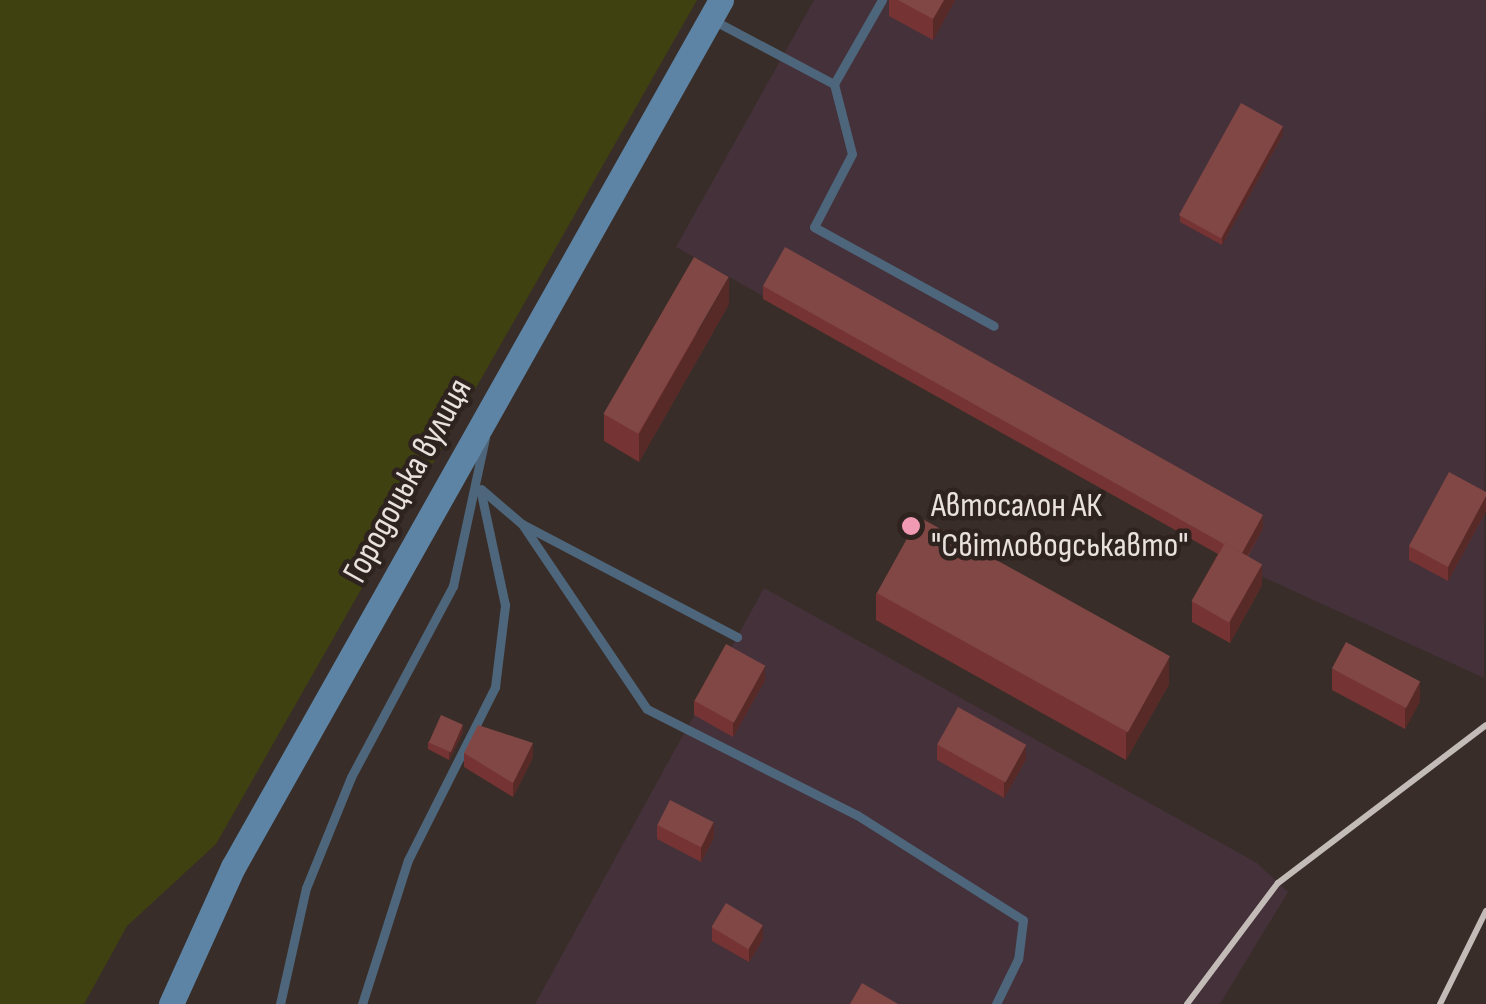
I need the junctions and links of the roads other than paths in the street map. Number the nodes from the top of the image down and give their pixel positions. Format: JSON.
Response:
{"nodes":[{"id":1,"x":882,"y":0,"type":"edge"},
{"id":2,"x":716,"y":9,"type":"edge"},
{"id":3,"x":834,"y":84,"type":"junction"},
{"id":4,"x":994,"y":326,"type":"dead end"},
{"id":5,"x":488,"y":409,"type":"junction"},
{"id":6,"x":479,"y":487,"type":"junction"},
{"id":7,"x":522,"y":524,"type":"junction"},
{"id":8,"x":737,"y":637,"type":"dead end"},
{"id":9,"x":171,"y":1004,"type":"edge"},
{"id":10,"x":280,"y":1004,"type":"edge"},
{"id":11,"x":362,"y":1004,"type":"edge"},
{"id":12,"x":996,"y":1004,"type":"edge"}],
"edges":[{"from":1,"to":3,"type":"lane"},
{"from":2,"to":3,"type":"lane"},
{"from":2,"to":5,"type":"main road","name":"Городоцька вулиця"},
{"from":3,"to":4,"type":"lane"},
{"from":5,"to":6,"type":"lane"},
{"from":5,"to":9,"type":"main road","name":"Городоцька вулиця"},
{"from":6,"to":7,"type":"lane"},
{"from":6,"to":10,"type":"lane"},
{"from":6,"to":11,"type":"lane"},
{"from":7,"to":8,"type":"lane"},
{"from":7,"to":12,"type":"lane"}]}
